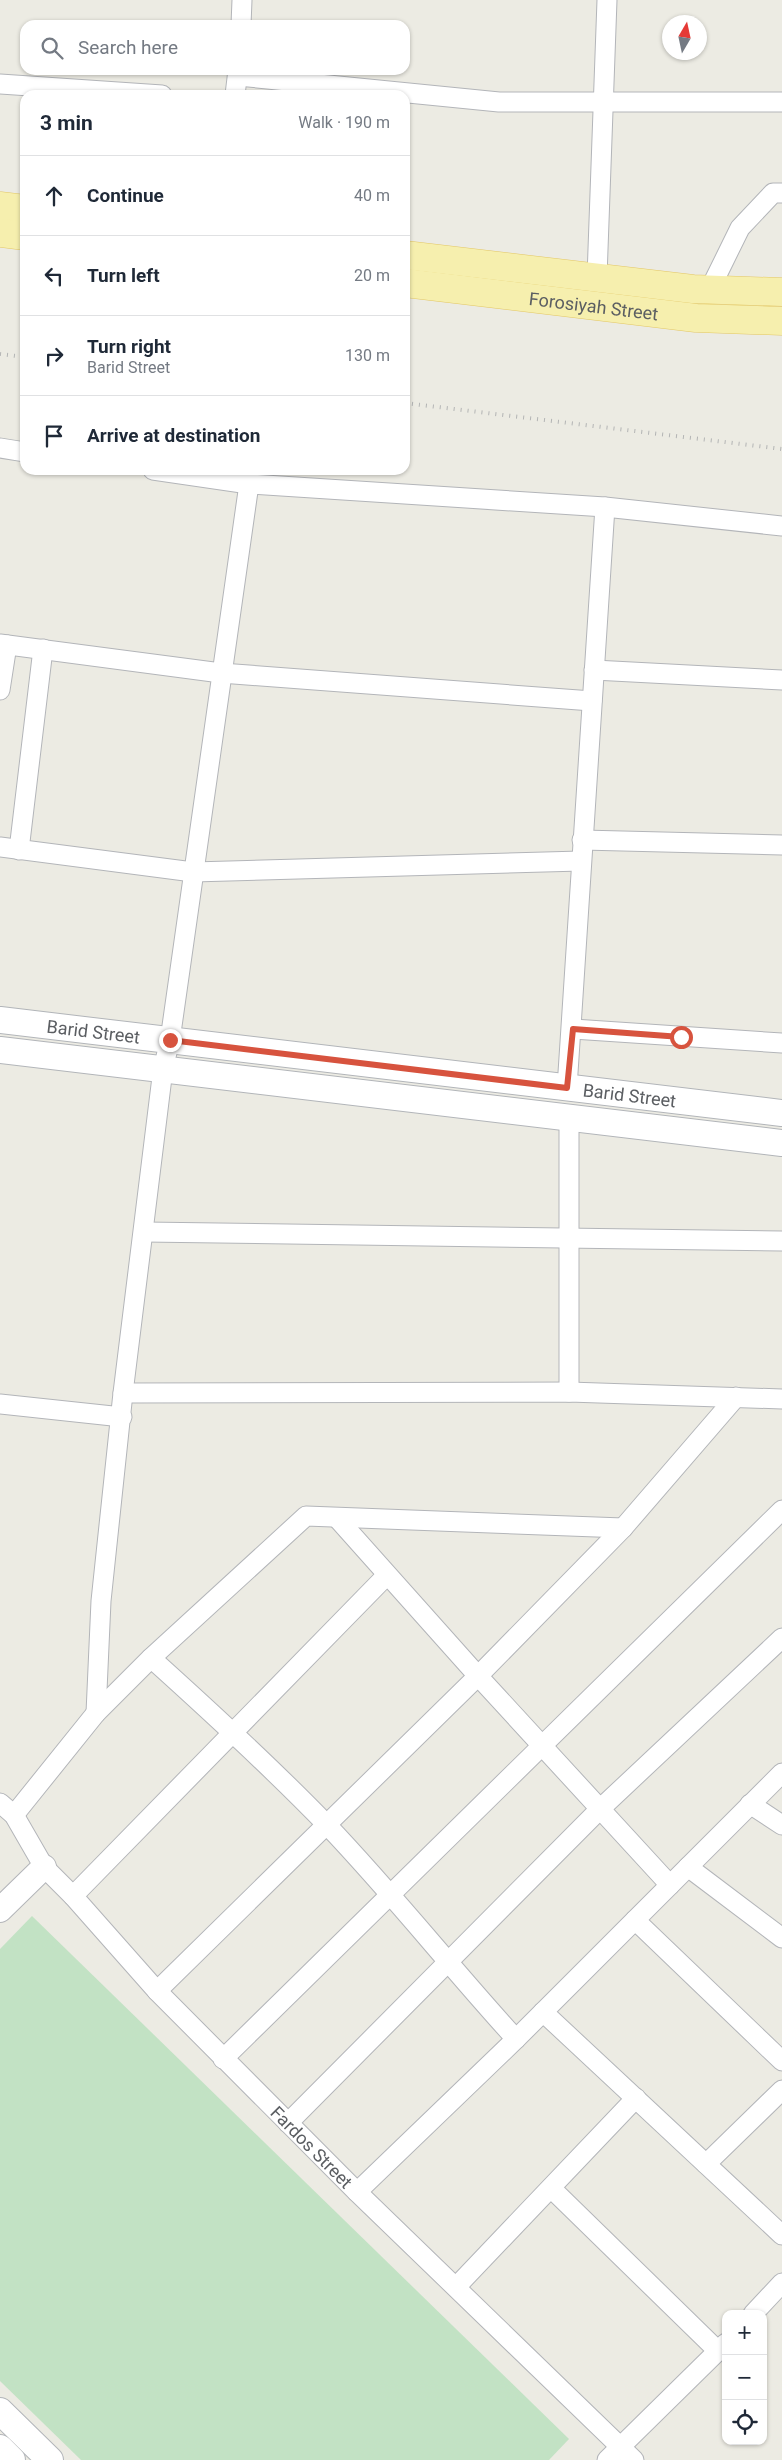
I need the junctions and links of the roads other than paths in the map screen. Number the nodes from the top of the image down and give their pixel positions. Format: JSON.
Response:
{"nodes":[{"id":1,"x":242,"y":0,"type":"edge"},
{"id":2,"x":607,"y":0,"type":"edge"},
{"id":3,"x":241,"y":20,"type":"edge"},
{"id":4,"x":238,"y":75,"type":"edge"},
{"id":5,"x":256,"y":75,"type":"edge"},
{"id":6,"x":0,"y":84,"type":"edge"},
{"id":7,"x":88,"y":90,"type":"edge"},
{"id":8,"x":236,"y":90,"type":"edge"},
{"id":9,"x":391,"y":90,"type":"edge"},
{"id":10,"x":410,"y":92,"type":"edge"},
{"id":11,"x":782,"y":102,"type":"edge"},
{"id":12,"x":604,"y":104,"type":"junction"},
{"id":13,"x":782,"y":193,"type":"edge"},
{"id":14,"x":0,"y":206,"type":"edge"},
{"id":15,"x":20,"y":208,"type":"edge"},
{"id":16,"x":0,"y":233,"type":"edge"},
{"id":17,"x":20,"y":235,"type":"edge"},
{"id":18,"x":410,"y":256,"type":"edge"},
{"id":19,"x":597,"y":278,"type":"junction"},
{"id":20,"x":410,"y":283,"type":"edge"},
{"id":21,"x":710,"y":290,"type":"junction"},
{"id":22,"x":782,"y":292,"type":"edge"},
{"id":23,"x":782,"y":321,"type":"edge"},
{"id":24,"x":0,"y":448,"type":"edge"},
{"id":25,"x":20,"y":451,"type":"edge"},
{"id":26,"x":187,"y":475,"type":"edge"},
{"id":27,"x":249,"y":484,"type":"junction"},
{"id":28,"x":605,"y":507,"type":"junction"},
{"id":29,"x":782,"y":526,"type":"edge"},
{"id":30,"x":3,"y":644,"type":"edge"},
{"id":31,"x":43,"y":649,"type":"junction"},
{"id":32,"x":594,"y":670,"type":"junction"},
{"id":33,"x":222,"y":673,"type":"junction"},
{"id":34,"x":782,"y":680,"type":"edge"},
{"id":35,"x":0,"y":690,"type":"edge"},
{"id":36,"x":592,"y":701,"type":"junction"},
{"id":37,"x":582,"y":840,"type":"junction"},
{"id":38,"x":782,"y":845,"type":"edge"},
{"id":39,"x":0,"y":847,"type":"edge"},
{"id":40,"x":19,"y":850,"type":"junction"},
{"id":41,"x":581,"y":861,"type":"junction"},
{"id":42,"x":193,"y":872,"type":"junction"},
{"id":43,"x":0,"y":1020,"type":"edge"},
{"id":44,"x":573,"y":1029,"type":"junction"},
{"id":45,"x":170,"y":1040,"type":"junction"},
{"id":46,"x":782,"y":1043,"type":"edge"},
{"id":47,"x":0,"y":1053,"type":"edge"},
{"id":48,"x":163,"y":1069,"type":"junction"},
{"id":49,"x":567,"y":1088,"type":"junction"},
{"id":50,"x":782,"y":1113,"type":"edge"},
{"id":51,"x":569,"y":1117,"type":"junction"},
{"id":52,"x":782,"y":1143,"type":"edge"},
{"id":53,"x":144,"y":1232,"type":"junction"},
{"id":54,"x":568,"y":1237,"type":"junction"},
{"id":55,"x":782,"y":1241,"type":"edge"},
{"id":56,"x":569,"y":1392,"type":"junction"},
{"id":57,"x":123,"y":1393,"type":"junction"},
{"id":58,"x":736,"y":1397,"type":"junction"},
{"id":59,"x":782,"y":1399,"type":"edge"},
{"id":60,"x":0,"y":1404,"type":"edge"},
{"id":61,"x":122,"y":1417,"type":"junction"},
{"id":62,"x":782,"y":1510,"type":"edge"},
{"id":63,"x":337,"y":1518,"type":"junction"},
{"id":64,"x":623,"y":1528,"type":"junction"},
{"id":65,"x":387,"y":1575,"type":"junction"},
{"id":66,"x":782,"y":1638,"type":"edge"},
{"id":67,"x":151,"y":1658,"type":"junction"},
{"id":68,"x":478,"y":1676,"type":"junction"},
{"id":69,"x":96,"y":1713,"type":"junction"},
{"id":70,"x":232,"y":1731,"type":"junction"},
{"id":71,"x":541,"y":1745,"type":"junction"},
{"id":72,"x":782,"y":1773,"type":"edge"},
{"id":73,"x":750,"y":1804,"type":"junction"},
{"id":74,"x":7,"y":1809,"type":"edge"},
{"id":75,"x":600,"y":1810,"type":"junction"},
{"id":76,"x":326,"y":1824,"type":"junction"},
{"id":77,"x":782,"y":1826,"type":"edge"},
{"id":78,"x":44,"y":1867,"type":"junction"},
{"id":79,"x":688,"y":1867,"type":"junction"},
{"id":80,"x":670,"y":1885,"type":"junction"},
{"id":81,"x":390,"y":1894,"type":"junction"},
{"id":82,"x":73,"y":1896,"type":"junction"},
{"id":83,"x":0,"y":1910,"type":"edge"},
{"id":84,"x":635,"y":1920,"type":"junction"},
{"id":85,"x":782,"y":1938,"type":"edge"},
{"id":86,"x":447,"y":1963,"type":"junction"},
{"id":87,"x":157,"y":1990,"type":"junction"},
{"id":88,"x":542,"y":2012,"type":"junction"},
{"id":89,"x":516,"y":2039,"type":"junction"},
{"id":90,"x":224,"y":2059,"type":"junction"},
{"id":91,"x":782,"y":2061,"type":"edge"},
{"id":92,"x":782,"y":2090,"type":"edge"},
{"id":93,"x":636,"y":2098,"type":"junction"},
{"id":94,"x":288,"y":2123,"type":"junction"},
{"id":95,"x":706,"y":2164,"type":"junction"},
{"id":96,"x":551,"y":2188,"type":"junction"},
{"id":97,"x":357,"y":2192,"type":"junction"},
{"id":98,"x":782,"y":2235,"type":"edge"},
{"id":99,"x":782,"y":2283,"type":"edge"},
{"id":100,"x":456,"y":2287,"type":"junction"},
{"id":101,"x":757,"y":2310,"type":"edge"},
{"id":102,"x":722,"y":2347,"type":"edge"},
{"id":103,"x":0,"y":2411,"type":"edge"},
{"id":104,"x":0,"y":2448,"type":"edge"},
{"id":105,"x":614,"y":2454,"type":"edge"},
{"id":106,"x":12,"y":2460,"type":"edge"},
{"id":107,"x":50,"y":2460,"type":"edge"},
{"id":108,"x":634,"y":2460,"type":"edge"}],
"edges":[{"from":1,"to":3,"type":"street"},
{"from":2,"to":12,"type":"street"},
{"from":4,"to":8,"type":"street"},
{"from":5,"to":9,"type":"street"},
{"from":6,"to":7,"type":"street"},
{"from":10,"to":12,"type":"street"},
{"from":11,"to":12,"type":"street"},
{"from":12,"to":19,"type":"street"},
{"from":13,"to":21,"type":"street"},
{"from":14,"to":15,"type":"main road"},
{"from":16,"to":17,"type":"main road"},
{"from":18,"to":19,"type":"main road","name":"Forosiyah Street"},
{"from":19,"to":21,"type":"main road","name":"Forosiyah Street"},
{"from":20,"to":23,"type":"main road","name":"Forosiyah Street"},
{"from":21,"to":22,"type":"main road","name":"Forosiyah Street"},
{"from":24,"to":25,"type":"street"},
{"from":26,"to":27,"type":"street"},
{"from":27,"to":28,"type":"street"},
{"from":27,"to":33,"type":"street"},
{"from":28,"to":29,"type":"street"},
{"from":28,"to":32,"type":"street"},
{"from":30,"to":31,"type":"street"},
{"from":30,"to":35,"type":"street"},
{"from":31,"to":33,"type":"street"},
{"from":31,"to":40,"type":"street"},
{"from":32,"to":34,"type":"street"},
{"from":32,"to":36,"type":"street"},
{"from":33,"to":36,"type":"street"},
{"from":33,"to":42,"type":"street"},
{"from":36,"to":37,"type":"street"},
{"from":37,"to":38,"type":"street"},
{"from":37,"to":41,"type":"street"},
{"from":39,"to":40,"type":"street"},
{"from":40,"to":42,"type":"street"},
{"from":41,"to":42,"type":"street"},
{"from":41,"to":44,"type":"street"},
{"from":42,"to":45,"type":"street"},
{"from":43,"to":45,"type":"main road","name":"Barid Street"},
{"from":44,"to":46,"type":"street"},
{"from":44,"to":49,"type":"street"},
{"from":45,"to":48,"type":"street"},
{"from":45,"to":49,"type":"main road","name":"Barid Street"},
{"from":47,"to":48,"type":"main road","name":"Barid Street"},
{"from":48,"to":51,"type":"main road","name":"Barid Street"},
{"from":48,"to":53,"type":"street"},
{"from":49,"to":50,"type":"main road","name":"Barid Street"},
{"from":51,"to":52,"type":"main road","name":"Barid Street"},
{"from":51,"to":54,"type":"street"},
{"from":53,"to":54,"type":"street"},
{"from":53,"to":57,"type":"street"},
{"from":54,"to":55,"type":"street"},
{"from":54,"to":56,"type":"street"},
{"from":56,"to":57,"type":"street"},
{"from":56,"to":58,"type":"street"},
{"from":57,"to":61,"type":"street"},
{"from":58,"to":59,"type":"street"},
{"from":58,"to":64,"type":"street"},
{"from":60,"to":61,"type":"street"},
{"from":61,"to":69,"type":"street"},
{"from":62,"to":71,"type":"street"},
{"from":63,"to":64,"type":"street"},
{"from":63,"to":65,"type":"street"},
{"from":63,"to":67,"type":"street"},
{"from":64,"to":68,"type":"street"},
{"from":65,"to":68,"type":"street"},
{"from":65,"to":70,"type":"street"},
{"from":66,"to":75,"type":"street"},
{"from":67,"to":69,"type":"street"},
{"from":67,"to":70,"type":"street"},
{"from":68,"to":71,"type":"street"},
{"from":68,"to":76,"type":"street"},
{"from":69,"to":74,"type":"street"},
{"from":70,"to":76,"type":"street"},
{"from":70,"to":82,"type":"street"},
{"from":71,"to":75,"type":"street"},
{"from":71,"to":81,"type":"street"},
{"from":72,"to":73,"type":"street"},
{"from":73,"to":77,"type":"street"},
{"from":73,"to":79,"type":"street"},
{"from":74,"to":78,"type":"street","name":"Fardos Street"},
{"from":75,"to":80,"type":"street"},
{"from":75,"to":86,"type":"street"},
{"from":76,"to":81,"type":"street"},
{"from":76,"to":87,"type":"street"},
{"from":78,"to":82,"type":"street","name":"Fardos Street"},
{"from":78,"to":83,"type":"street"},
{"from":79,"to":80,"type":"street"},
{"from":79,"to":85,"type":"street"},
{"from":80,"to":84,"type":"street"},
{"from":81,"to":86,"type":"street"},
{"from":81,"to":90,"type":"street"},
{"from":82,"to":87,"type":"street","name":"Fardos Street"},
{"from":84,"to":88,"type":"street"},
{"from":84,"to":91,"type":"street"},
{"from":86,"to":89,"type":"street"},
{"from":86,"to":94,"type":"street"},
{"from":87,"to":90,"type":"street","name":"Fardos Street"},
{"from":88,"to":89,"type":"street"},
{"from":88,"to":93,"type":"street"},
{"from":89,"to":97,"type":"street"},
{"from":90,"to":94,"type":"street","name":"Fardos Street"},
{"from":92,"to":95,"type":"street"},
{"from":93,"to":95,"type":"street"},
{"from":93,"to":96,"type":"street"},
{"from":94,"to":97,"type":"street","name":"Fardos Street"},
{"from":95,"to":98,"type":"street"},
{"from":96,"to":100,"type":"street"},
{"from":96,"to":102,"type":"street"},
{"from":97,"to":100,"type":"street","name":"Fardos Street"},
{"from":99,"to":101,"type":"street"},
{"from":100,"to":105,"type":"street","name":"Fardos Street"},
{"from":102,"to":105,"type":"street"},
{"from":103,"to":107,"type":"main road"},
{"from":104,"to":106,"type":"main road"},
{"from":105,"to":108,"type":"street","name":"Fardos Street"}]}
